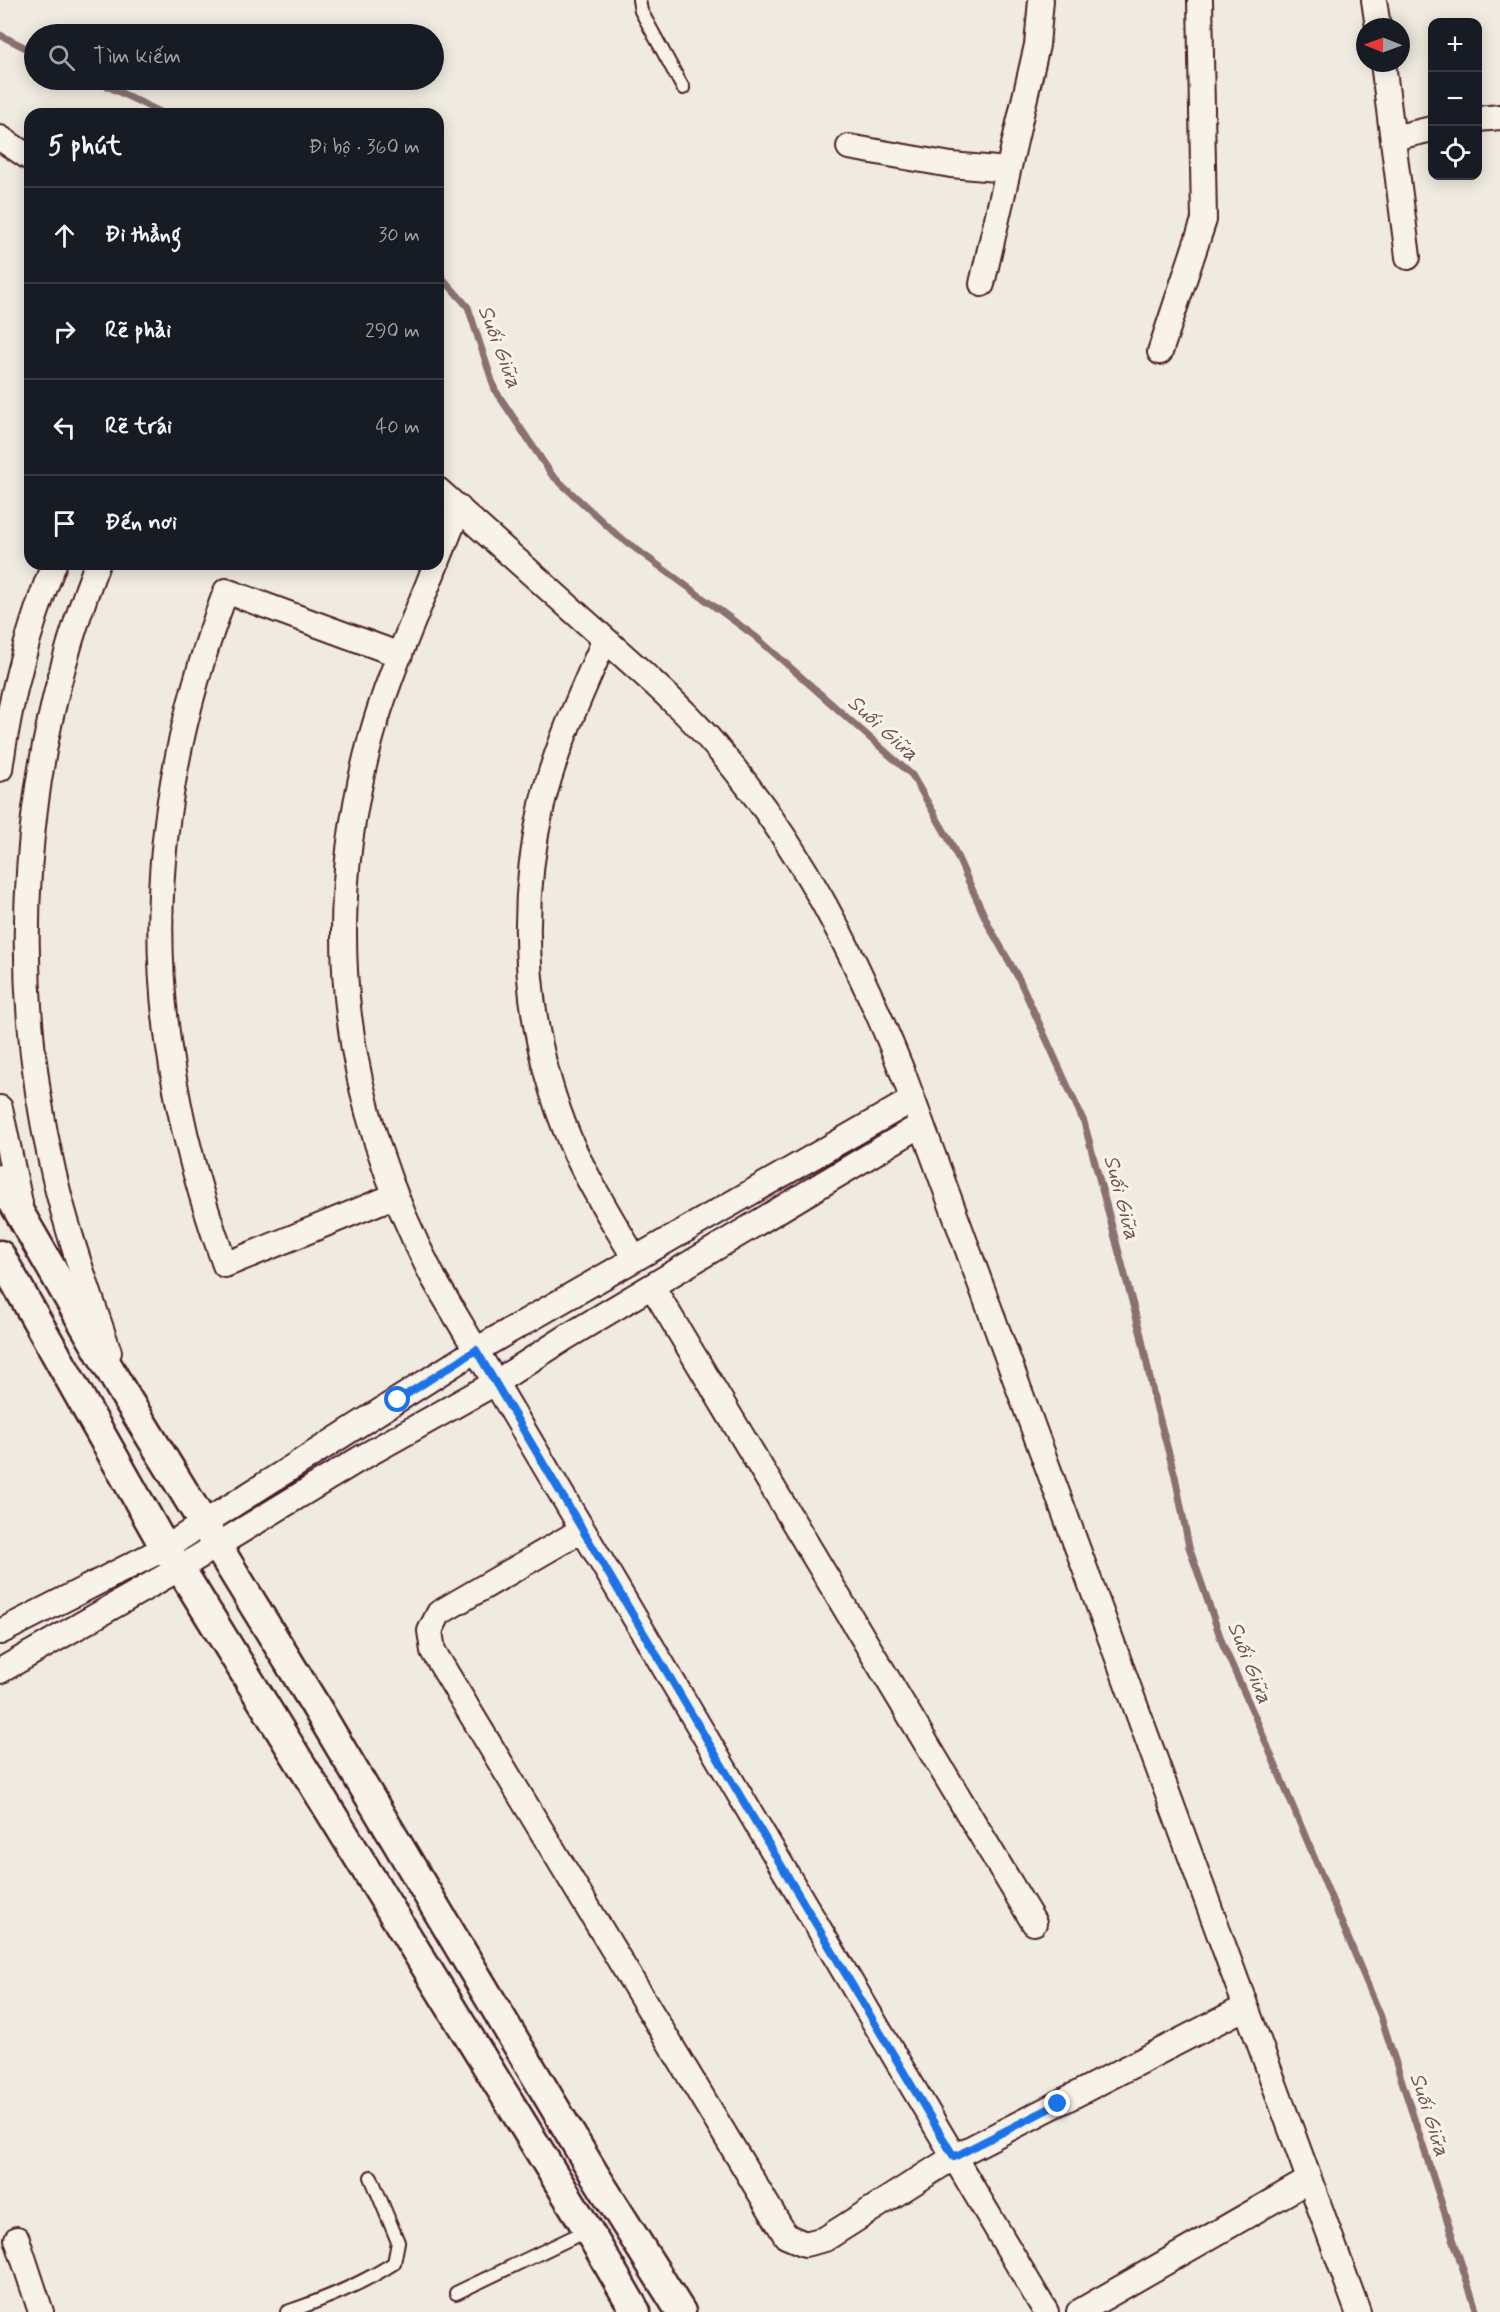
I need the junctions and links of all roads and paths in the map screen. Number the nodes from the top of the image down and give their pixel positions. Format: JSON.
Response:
{"nodes":[{"id":1,"x":639,"y":0,"type":"edge"},
{"id":2,"x":1041,"y":0,"type":"edge"},
{"id":3,"x":1200,"y":0,"type":"edge"},
{"id":4,"x":1374,"y":0,"type":"edge"},
{"id":5,"x":1377,"y":18,"type":"edge"},
{"id":6,"x":1384,"y":72,"type":"edge"},
{"id":7,"x":683,"y":88,"type":"dead end"},
{"id":8,"x":1500,"y":117,"type":"edge"},
{"id":9,"x":1482,"y":119,"type":"edge"},
{"id":10,"x":1428,"y":130,"type":"edge"},
{"id":11,"x":0,"y":138,"type":"edge"},
{"id":12,"x":1392,"y":138,"type":"junction"},
{"id":13,"x":849,"y":147,"type":"dead end"},
{"id":14,"x":24,"y":154,"type":"edge"},
{"id":15,"x":1008,"y":170,"type":"junction"},
{"id":16,"x":1408,"y":257,"type":"dead end"},
{"id":17,"x":982,"y":284,"type":"dead end"},
{"id":18,"x":1160,"y":352,"type":"dead end"},
{"id":19,"x":444,"y":495,"type":"edge"},
{"id":20,"x":459,"y":508,"type":"junction"},
{"id":21,"x":444,"y":545,"type":"edge"},
{"id":22,"x":52,"y":570,"type":"edge"},
{"id":23,"x":95,"y":570,"type":"edge"},
{"id":24,"x":434,"y":570,"type":"edge"},
{"id":25,"x":604,"y":639,"type":"junction"},
{"id":26,"x":400,"y":655,"type":"junction"},
{"id":27,"x":14,"y":694,"type":"junction"},
{"id":28,"x":0,"y":726,"type":"edge"},
{"id":29,"x":0,"y":769,"type":"edge"},
{"id":30,"x":912,"y":1100,"type":"junction"},
{"id":31,"x":0,"y":1108,"type":"edge"},
{"id":32,"x":921,"y":1125,"type":"junction"},
{"id":33,"x":0,"y":1179,"type":"edge"},
{"id":34,"x":394,"y":1196,"type":"junction"},
{"id":35,"x":24,"y":1221,"type":"junction"},
{"id":36,"x":0,"y":1255,"type":"edge"},
{"id":37,"x":635,"y":1259,"type":"junction"},
{"id":38,"x":652,"y":1286,"type":"junction"},
{"id":39,"x":476,"y":1350,"type":"junction"},
{"id":40,"x":495,"y":1383,"type":"junction"},
{"id":41,"x":121,"y":1389,"type":"junction"},
{"id":42,"x":582,"y":1530,"type":"junction"},
{"id":43,"x":211,"y":1534,"type":"junction"},
{"id":44,"x":173,"y":1558,"type":"junction"},
{"id":45,"x":0,"y":1632,"type":"edge"},
{"id":46,"x":0,"y":1671,"type":"edge"},
{"id":47,"x":1034,"y":1923,"type":"dead end"},
{"id":48,"x":1246,"y":2007,"type":"junction"},
{"id":49,"x":954,"y":2157,"type":"junction"},
{"id":50,"x":371,"y":2177,"type":"dead end"},
{"id":51,"x":1309,"y":2180,"type":"junction"},
{"id":52,"x":588,"y":2230,"type":"junction"},
{"id":53,"x":17,"y":2239,"type":"dead end"},
{"id":54,"x":456,"y":2293,"type":"dead end"},
{"id":55,"x":41,"y":2312,"type":"edge"},
{"id":56,"x":287,"y":2312,"type":"edge"},
{"id":57,"x":636,"y":2312,"type":"edge"},
{"id":58,"x":681,"y":2312,"type":"edge"},
{"id":59,"x":1046,"y":2312,"type":"edge"},
{"id":60,"x":1078,"y":2312,"type":"edge"},
{"id":61,"x":1358,"y":2312,"type":"edge"}],
"edges":[{"from":1,"to":7,"type":"lane"},
{"from":2,"to":15,"type":"street"},
{"from":3,"to":18,"type":"street"},
{"from":4,"to":5,"type":"street"},
{"from":6,"to":12,"type":"street"},
{"from":8,"to":9,"type":"street"},
{"from":10,"to":12,"type":"street"},
{"from":11,"to":14,"type":"street"},
{"from":12,"to":16,"type":"street"},
{"from":13,"to":15,"type":"street"},
{"from":15,"to":17,"type":"street"},
{"from":19,"to":20,"type":"street"},
{"from":20,"to":21,"type":"street"},
{"from":20,"to":25,"type":"street"},
{"from":22,"to":27,"type":"street"},
{"from":23,"to":41,"type":"street"},
{"from":24,"to":26,"type":"street"},
{"from":25,"to":30,"type":"street"},
{"from":25,"to":37,"type":"street"},
{"from":26,"to":34,"type":"street"},
{"from":26,"to":34,"type":"street"},
{"from":27,"to":28,"type":"street"},
{"from":27,"to":29,"type":"street"},
{"from":30,"to":32,"type":"street"},
{"from":30,"to":37,"type":"street"},
{"from":31,"to":35,"type":"street"},
{"from":32,"to":38,"type":"street"},
{"from":32,"to":48,"type":"street"},
{"from":33,"to":35,"type":"street"},
{"from":34,"to":39,"type":"street"},
{"from":35,"to":41,"type":"street"},
{"from":36,"to":44,"type":"street"},
{"from":37,"to":39,"type":"street"},
{"from":38,"to":40,"type":"street"},
{"from":38,"to":47,"type":"street"},
{"from":39,"to":40,"type":"street"},
{"from":39,"to":43,"type":"street"},
{"from":40,"to":42,"type":"street"},
{"from":40,"to":43,"type":"street"},
{"from":41,"to":43,"type":"street"},
{"from":42,"to":49,"type":"street"},
{"from":42,"to":49,"type":"street"},
{"from":43,"to":44,"type":"street"},
{"from":43,"to":58,"type":"street"},
{"from":44,"to":45,"type":"street"},
{"from":44,"to":46,"type":"street"},
{"from":44,"to":52,"type":"street"},
{"from":48,"to":49,"type":"street"},
{"from":48,"to":51,"type":"street"},
{"from":49,"to":59,"type":"street"},
{"from":50,"to":56,"type":"lane"},
{"from":51,"to":60,"type":"street"},
{"from":51,"to":61,"type":"street"},
{"from":52,"to":54,"type":"lane"},
{"from":52,"to":57,"type":"street"},
{"from":53,"to":55,"type":"street"}]}
